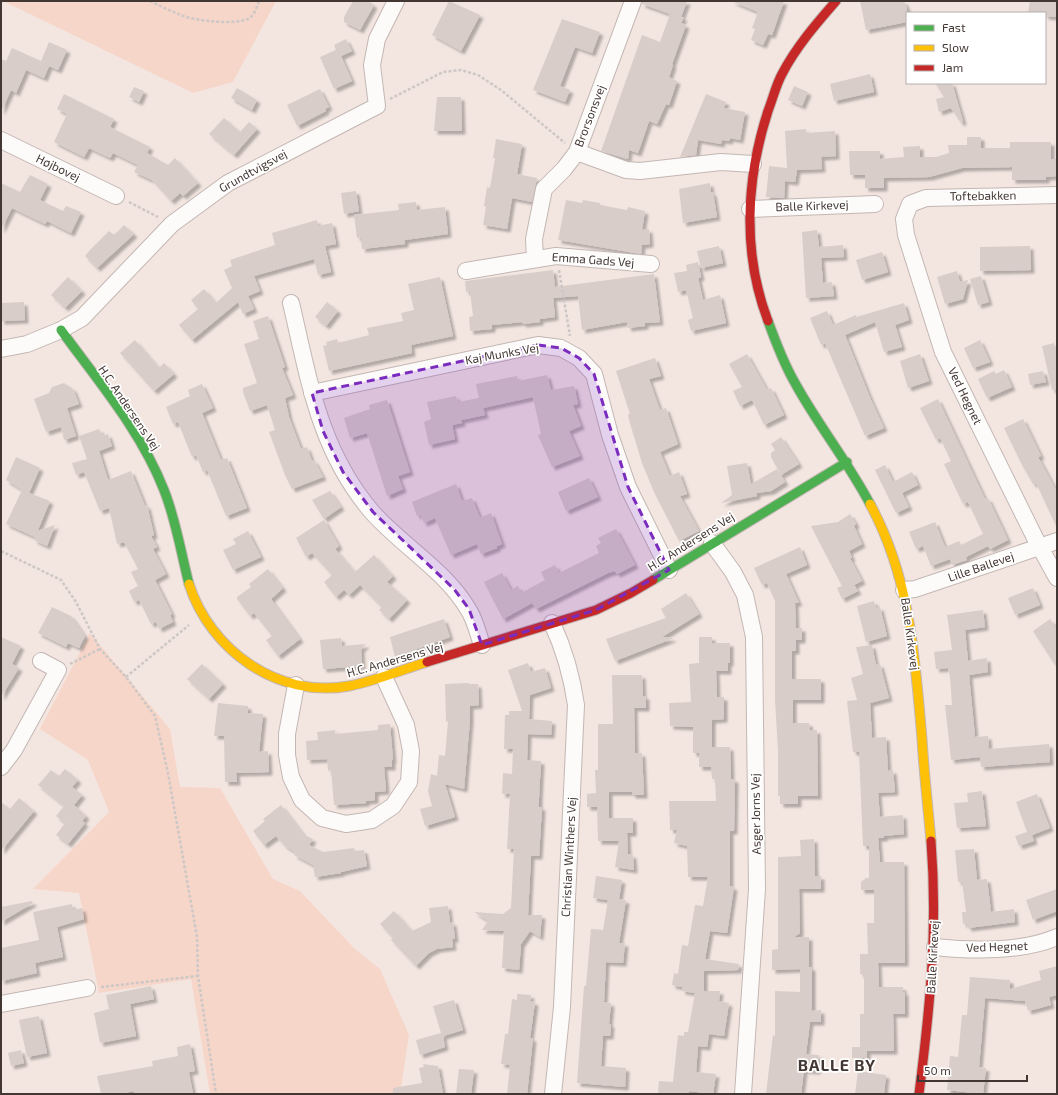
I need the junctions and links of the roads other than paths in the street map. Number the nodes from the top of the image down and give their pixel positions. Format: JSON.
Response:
{"nodes":[{"id":1,"x":396,"y":1,"type":"edge"},
{"id":2,"x":634,"y":1,"type":"edge"},
{"id":3,"x":836,"y":1,"type":"edge"},
{"id":4,"x":1,"y":140,"type":"edge"},
{"id":5,"x":577,"y":152,"type":"junction"},
{"id":6,"x":753,"y":164,"type":"junction"},
{"id":7,"x":1057,"y":195,"type":"edge"},
{"id":8,"x":116,"y":196,"type":"road end"},
{"id":9,"x":875,"y":204,"type":"dead end"},
{"id":10,"x":910,"y":204,"type":"joint"},
{"id":11,"x":750,"y":209,"type":"junction"},
{"id":12,"x":535,"y":259,"type":"junction"},
{"id":13,"x":651,"y":264,"type":"dead end"},
{"id":14,"x":466,"y":271,"type":"dead end"},
{"id":15,"x":290,"y":303,"type":"dead end"},
{"id":16,"x":61,"y":330,"type":"junction"},
{"id":17,"x":1,"y":349,"type":"edge"},
{"id":18,"x":312,"y":393,"type":"junction"},
{"id":19,"x":847,"y":462,"type":"junction"},
{"id":20,"x":1057,"y":541,"type":"edge"},
{"id":21,"x":712,"y":543,"type":"junction"},
{"id":22,"x":1040,"y":547,"type":"junction"},
{"id":23,"x":669,"y":570,"type":"junction"},
{"id":24,"x":1057,"y":578,"type":"edge"},
{"id":25,"x":904,"y":590,"type":"junction"},
{"id":26,"x":552,"y":623,"type":"junction"},
{"id":27,"x":482,"y":645,"type":"junction"},
{"id":28,"x":41,"y":661,"type":"dead end"},
{"id":29,"x":384,"y":677,"type":"junction"},
{"id":30,"x":296,"y":685,"type":"junction"},
{"id":31,"x":1,"y":767,"type":"edge"},
{"id":32,"x":1057,"y":937,"type":"edge"},
{"id":33,"x":935,"y":947,"type":"junction"},
{"id":34,"x":87,"y":988,"type":"road end"},
{"id":35,"x":1,"y":1004,"type":"edge"},
{"id":36,"x":553,"y":1094,"type":"edge"},
{"id":37,"x":742,"y":1094,"type":"edge"},
{"id":38,"x":920,"y":1094,"type":"edge"}],
"edges":[{"from":1,"to":16,"type":"street","name":"Grundtvigsvej"},
{"from":2,"to":5,"type":"street","name":"Brorsonsvej"},
{"from":3,"to":6,"type":"street","name":"Balle Kirkevej"},
{"from":4,"to":8,"type":"street","name":"Højbovej"},
{"from":5,"to":6,"type":"street","name":"Brorsonsvej"},
{"from":5,"to":12,"type":"street","name":"Emma Gads Vej"},
{"from":6,"to":11,"type":"street","name":"Balle Kirkevej"},
{"from":7,"to":10,"type":"street","name":"Toftebakken"},
{"from":9,"to":11,"type":"street","name":"Balle Kirkevej"},
{"from":10,"to":22,"type":"street","name":"Ved Hegnet"},
{"from":11,"to":19,"type":"street","name":"Balle Kirkevej"},
{"from":12,"to":13,"type":"street","name":"Emma Gads Vej"},
{"from":12,"to":14,"type":"street","name":"Emma Gads Vej"},
{"from":15,"to":18,"type":"street"},
{"from":16,"to":17,"type":"street","name":"Grundtvigsvej"},
{"from":16,"to":30,"type":"street","name":"H.C. Andersens Vej"},
{"from":18,"to":23,"type":"street","name":"Kaj Munks Vej"},
{"from":18,"to":27,"type":"street"},
{"from":19,"to":21,"type":"street","name":"H.C. Andersens Vej"},
{"from":19,"to":25,"type":"street","name":"Balle Kirkevej"},
{"from":20,"to":22,"type":"street","name":"Lille Ballevej"},
{"from":21,"to":23,"type":"street","name":"H.C. Andersens Vej"},
{"from":21,"to":37,"type":"street","name":"Asger Jorns Vej"},
{"from":22,"to":24,"type":"street","name":"Ved Hegnet"},
{"from":22,"to":25,"type":"street","name":"Lille Ballevej"},
{"from":23,"to":26,"type":"street","name":"H.C. Andersens Vej"},
{"from":25,"to":33,"type":"street","name":"Balle Kirkevej"},
{"from":26,"to":27,"type":"street","name":"H.C. Andersens Vej"},
{"from":26,"to":36,"type":"street","name":"Christian Winthers Vej"},
{"from":27,"to":29,"type":"street","name":"H.C. Andersens Vej"},
{"from":28,"to":31,"type":"street"},
{"from":29,"to":30,"type":"street","name":"H.C. Andersens Vej"},
{"from":29,"to":30,"type":"street"},
{"from":32,"to":33,"type":"street","name":"Ved Hegnet"},
{"from":33,"to":38,"type":"street","name":"Balle Kirkevej"},
{"from":34,"to":35,"type":"street"}]}
